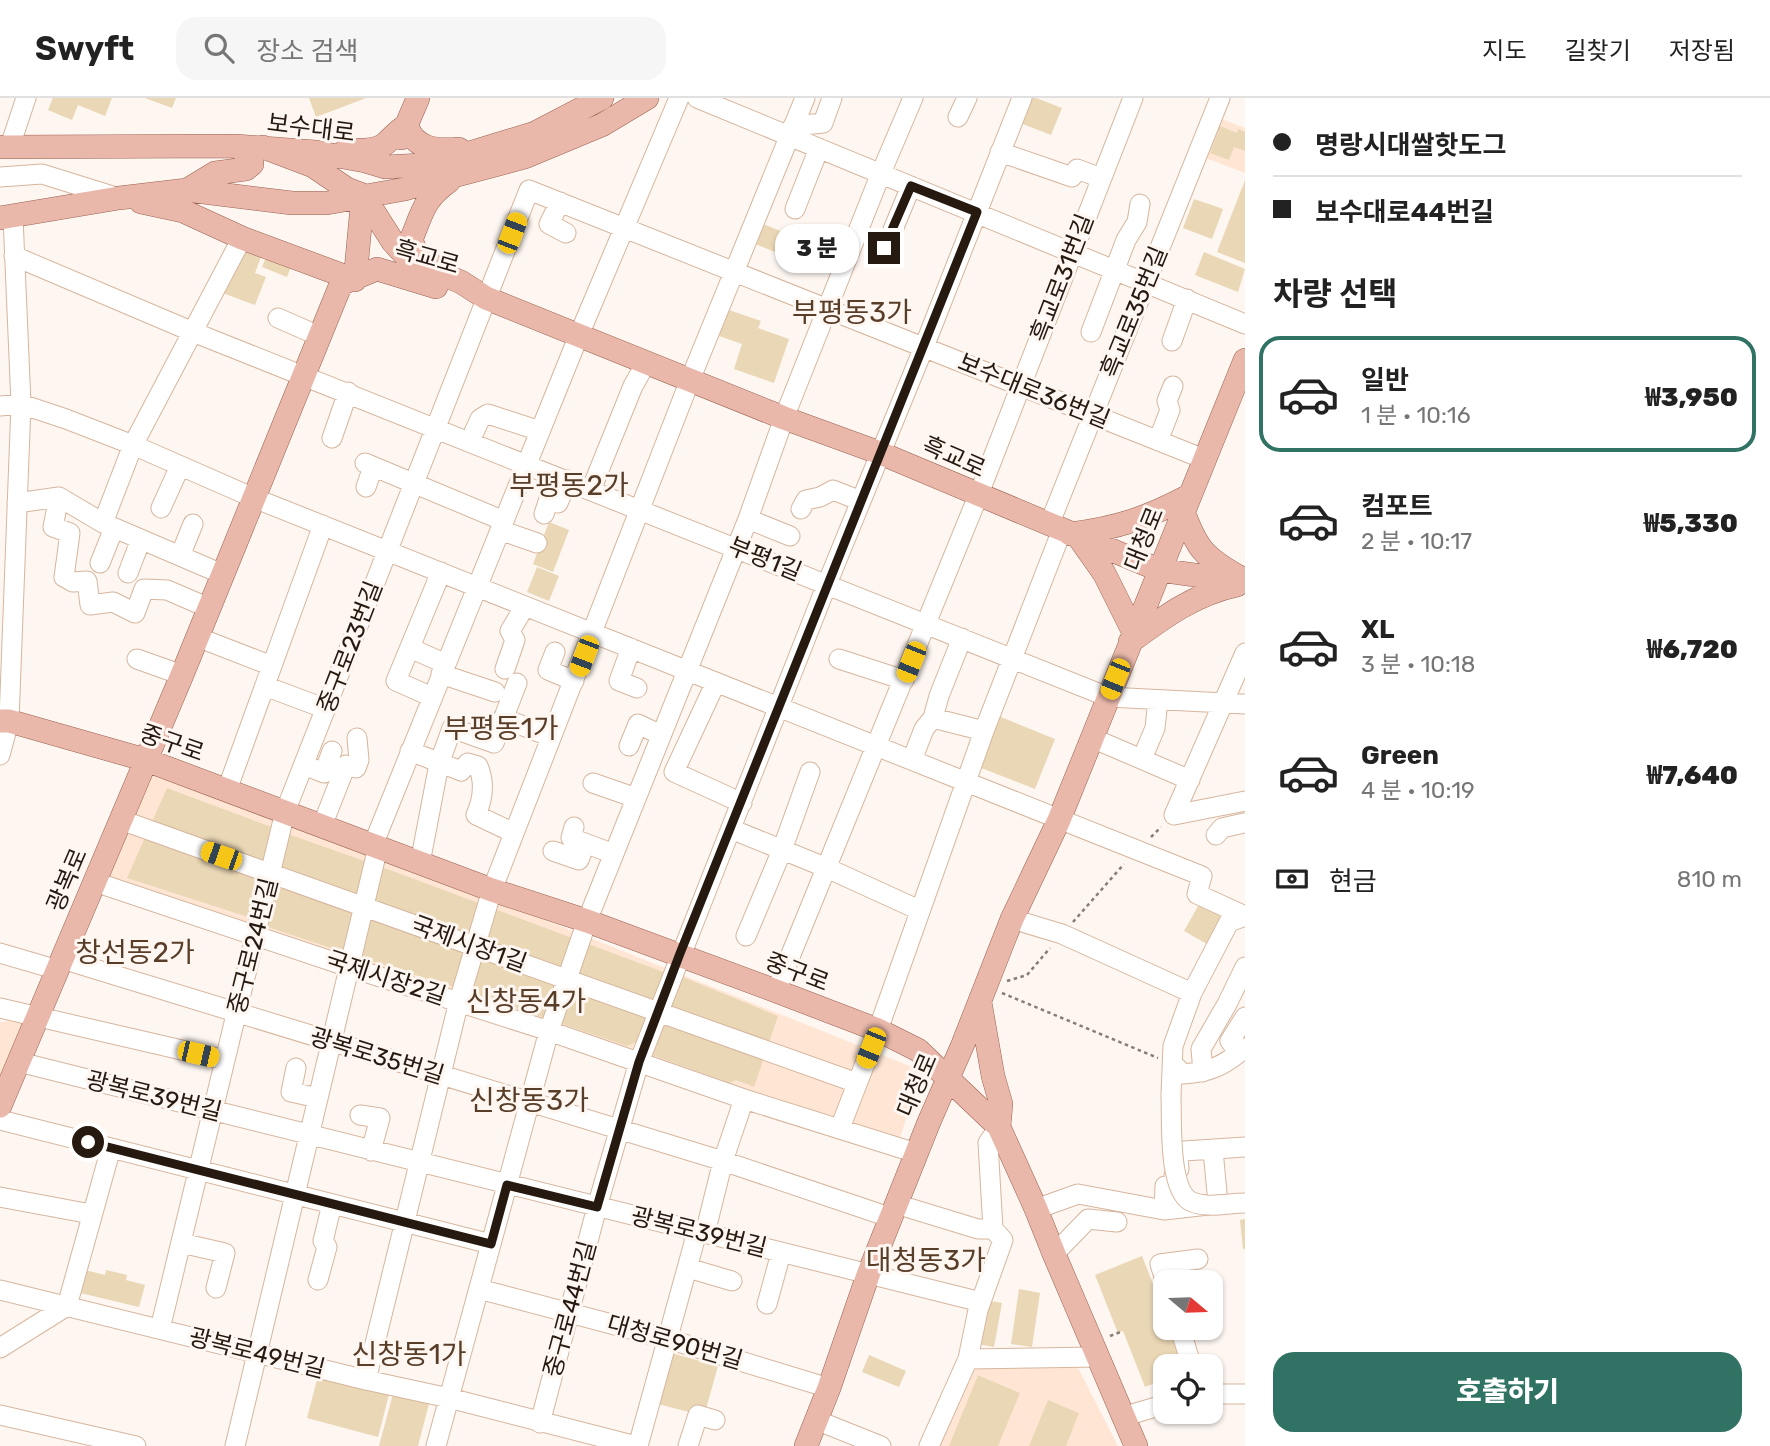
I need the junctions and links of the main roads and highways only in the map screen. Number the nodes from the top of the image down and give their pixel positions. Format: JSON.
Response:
{"nodes":[{"id":1,"x":418,"y":98,"type":"edge"},
{"id":2,"x":602,"y":98,"type":"edge"},
{"id":3,"x":647,"y":98,"type":"edge"},
{"id":4,"x":407,"y":125,"type":"junction"},
{"id":5,"x":5,"y":146,"type":"edge"},
{"id":6,"x":236,"y":146,"type":"junction"},
{"id":7,"x":494,"y":146,"type":"junction"},
{"id":8,"x":262,"y":148,"type":"junction"},
{"id":9,"x":385,"y":167,"type":"junction"},
{"id":10,"x":454,"y":178,"type":"junction"},
{"id":11,"x":187,"y":190,"type":"junction"},
{"id":12,"x":363,"y":195,"type":"junction"},
{"id":13,"x":119,"y":198,"type":"junction"},
{"id":14,"x":6,"y":218,"type":"edge"},
{"id":15,"x":355,"y":280,"type":"junction"},
{"id":16,"x":461,"y":282,"type":"junction"},
{"id":17,"x":486,"y":298,"type":"junction"},
{"id":18,"x":1245,"y":360,"type":"edge"},
{"id":19,"x":1186,"y":503,"type":"junction"},
{"id":20,"x":1065,"y":532,"type":"junction"},
{"id":21,"x":1159,"y":570,"type":"junction"},
{"id":22,"x":1245,"y":582,"type":"edge"},
{"id":23,"x":1132,"y":638,"type":"junction"},
{"id":24,"x":5,"y":721,"type":"edge"},
{"id":25,"x":146,"y":760,"type":"junction"},
{"id":26,"x":983,"y":994,"type":"junction"},
{"id":27,"x":948,"y":1078,"type":"junction"},
{"id":28,"x":0,"y":1106,"type":"edge"},
{"id":29,"x":999,"y":1127,"type":"junction"},
{"id":30,"x":806,"y":1446,"type":"edge"},
{"id":31,"x":1136,"y":1446,"type":"edge"}],
"edges":[{"from":1,"to":4,"type":"main road"},
{"from":2,"to":7,"type":"main road","name":"보수대로"},
{"from":3,"to":10,"type":"main road"},
{"from":4,"to":7,"type":"main road"},
{"from":4,"to":8,"type":"main road"},
{"from":4,"to":9,"type":"main road"},
{"from":5,"to":6,"type":"main road","name":"보수대로"},
{"from":6,"to":8,"type":"main road","name":"보수대로"},
{"from":6,"to":11,"type":"main road"},
{"from":7,"to":9,"type":"main road","name":"보수대로"},
{"from":8,"to":9,"type":"main road","name":"보수대로"},
{"from":8,"to":12,"type":"main road","name":"흑교로"},
{"from":9,"to":12,"type":"main road"},
{"from":10,"to":12,"type":"main road"},
{"from":10,"to":16,"type":"main road"},
{"from":11,"to":12,"type":"main road"},
{"from":11,"to":13,"type":"main road"},
{"from":12,"to":15,"type":"main road"},
{"from":12,"to":16,"type":"main road","name":"흑교로"},
{"from":13,"to":14,"type":"main road"},
{"from":13,"to":15,"type":"main road"},
{"from":15,"to":17,"type":"main road","name":"흑교로"},
{"from":15,"to":25,"type":"main road","name":"광복로"},
{"from":16,"to":17,"type":"main road","name":"흑교로"},
{"from":17,"to":20,"type":"main road","name":"흑교로"},
{"from":18,"to":19,"type":"main road","name":"대청로"},
{"from":19,"to":20,"type":"main road"},
{"from":19,"to":21,"type":"main road","name":"대청로"},
{"from":19,"to":22,"type":"main road"},
{"from":20,"to":21,"type":"main road","name":"흑교로"},
{"from":20,"to":23,"type":"main road"},
{"from":21,"to":22,"type":"main road","name":"흑교로"},
{"from":21,"to":23,"type":"main road","name":"대청로"},
{"from":22,"to":23,"type":"main road"},
{"from":23,"to":26,"type":"main road","name":"대청로"},
{"from":24,"to":25,"type":"main road","name":"중구로"},
{"from":25,"to":27,"type":"main road","name":"중구로"},
{"from":25,"to":28,"type":"main road","name":"광복로"},
{"from":26,"to":27,"type":"main road","name":"대청로"},
{"from":26,"to":29,"type":"main road"},
{"from":27,"to":29,"type":"main road","name":"중구로"},
{"from":27,"to":30,"type":"main road","name":"대청로"},
{"from":29,"to":31,"type":"main road","name":"중구로"}]}
